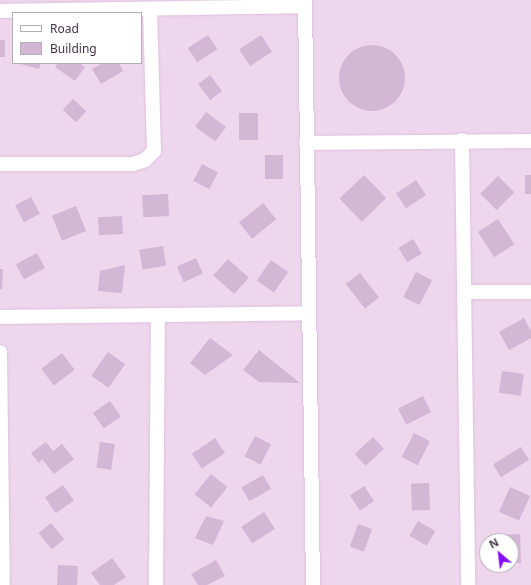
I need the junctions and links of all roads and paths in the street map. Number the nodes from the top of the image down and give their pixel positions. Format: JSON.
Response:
{"nodes":[{"id":1,"x":305,"y":3,"type":"edge"},
{"id":2,"x":150,"y":9,"type":"junction"},
{"id":3,"x":0,"y":11,"type":"edge"},
{"id":4,"x":462,"y":140,"type":"junction"},
{"id":5,"x":531,"y":141,"type":"edge"},
{"id":6,"x":306,"y":143,"type":"junction"},
{"id":7,"x":0,"y":164,"type":"edge"},
{"id":8,"x":464,"y":292,"type":"junction"},
{"id":9,"x":531,"y":292,"type":"edge"},
{"id":10,"x":308,"y":314,"type":"junction"},
{"id":11,"x":158,"y":316,"type":"junction"},
{"id":12,"x":0,"y":317,"type":"edge"},
{"id":13,"x":0,"y":352,"type":"edge"},
{"id":14,"x":3,"y":585,"type":"edge"},
{"id":15,"x":156,"y":585,"type":"edge"},
{"id":16,"x":313,"y":585,"type":"edge"},
{"id":17,"x":468,"y":585,"type":"edge"}],
"edges":[{"from":1,"to":2,"type":"street"},
{"from":1,"to":6,"type":"street"},
{"from":2,"to":3,"type":"street"},
{"from":2,"to":7,"type":"street"},
{"from":4,"to":5,"type":"street"},
{"from":4,"to":6,"type":"street"},
{"from":4,"to":8,"type":"street"},
{"from":6,"to":10,"type":"street"},
{"from":8,"to":9,"type":"street"},
{"from":8,"to":17,"type":"street"},
{"from":10,"to":11,"type":"street"},
{"from":10,"to":16,"type":"street"},
{"from":11,"to":12,"type":"street"},
{"from":11,"to":15,"type":"street"},
{"from":13,"to":14,"type":"street"}]}
